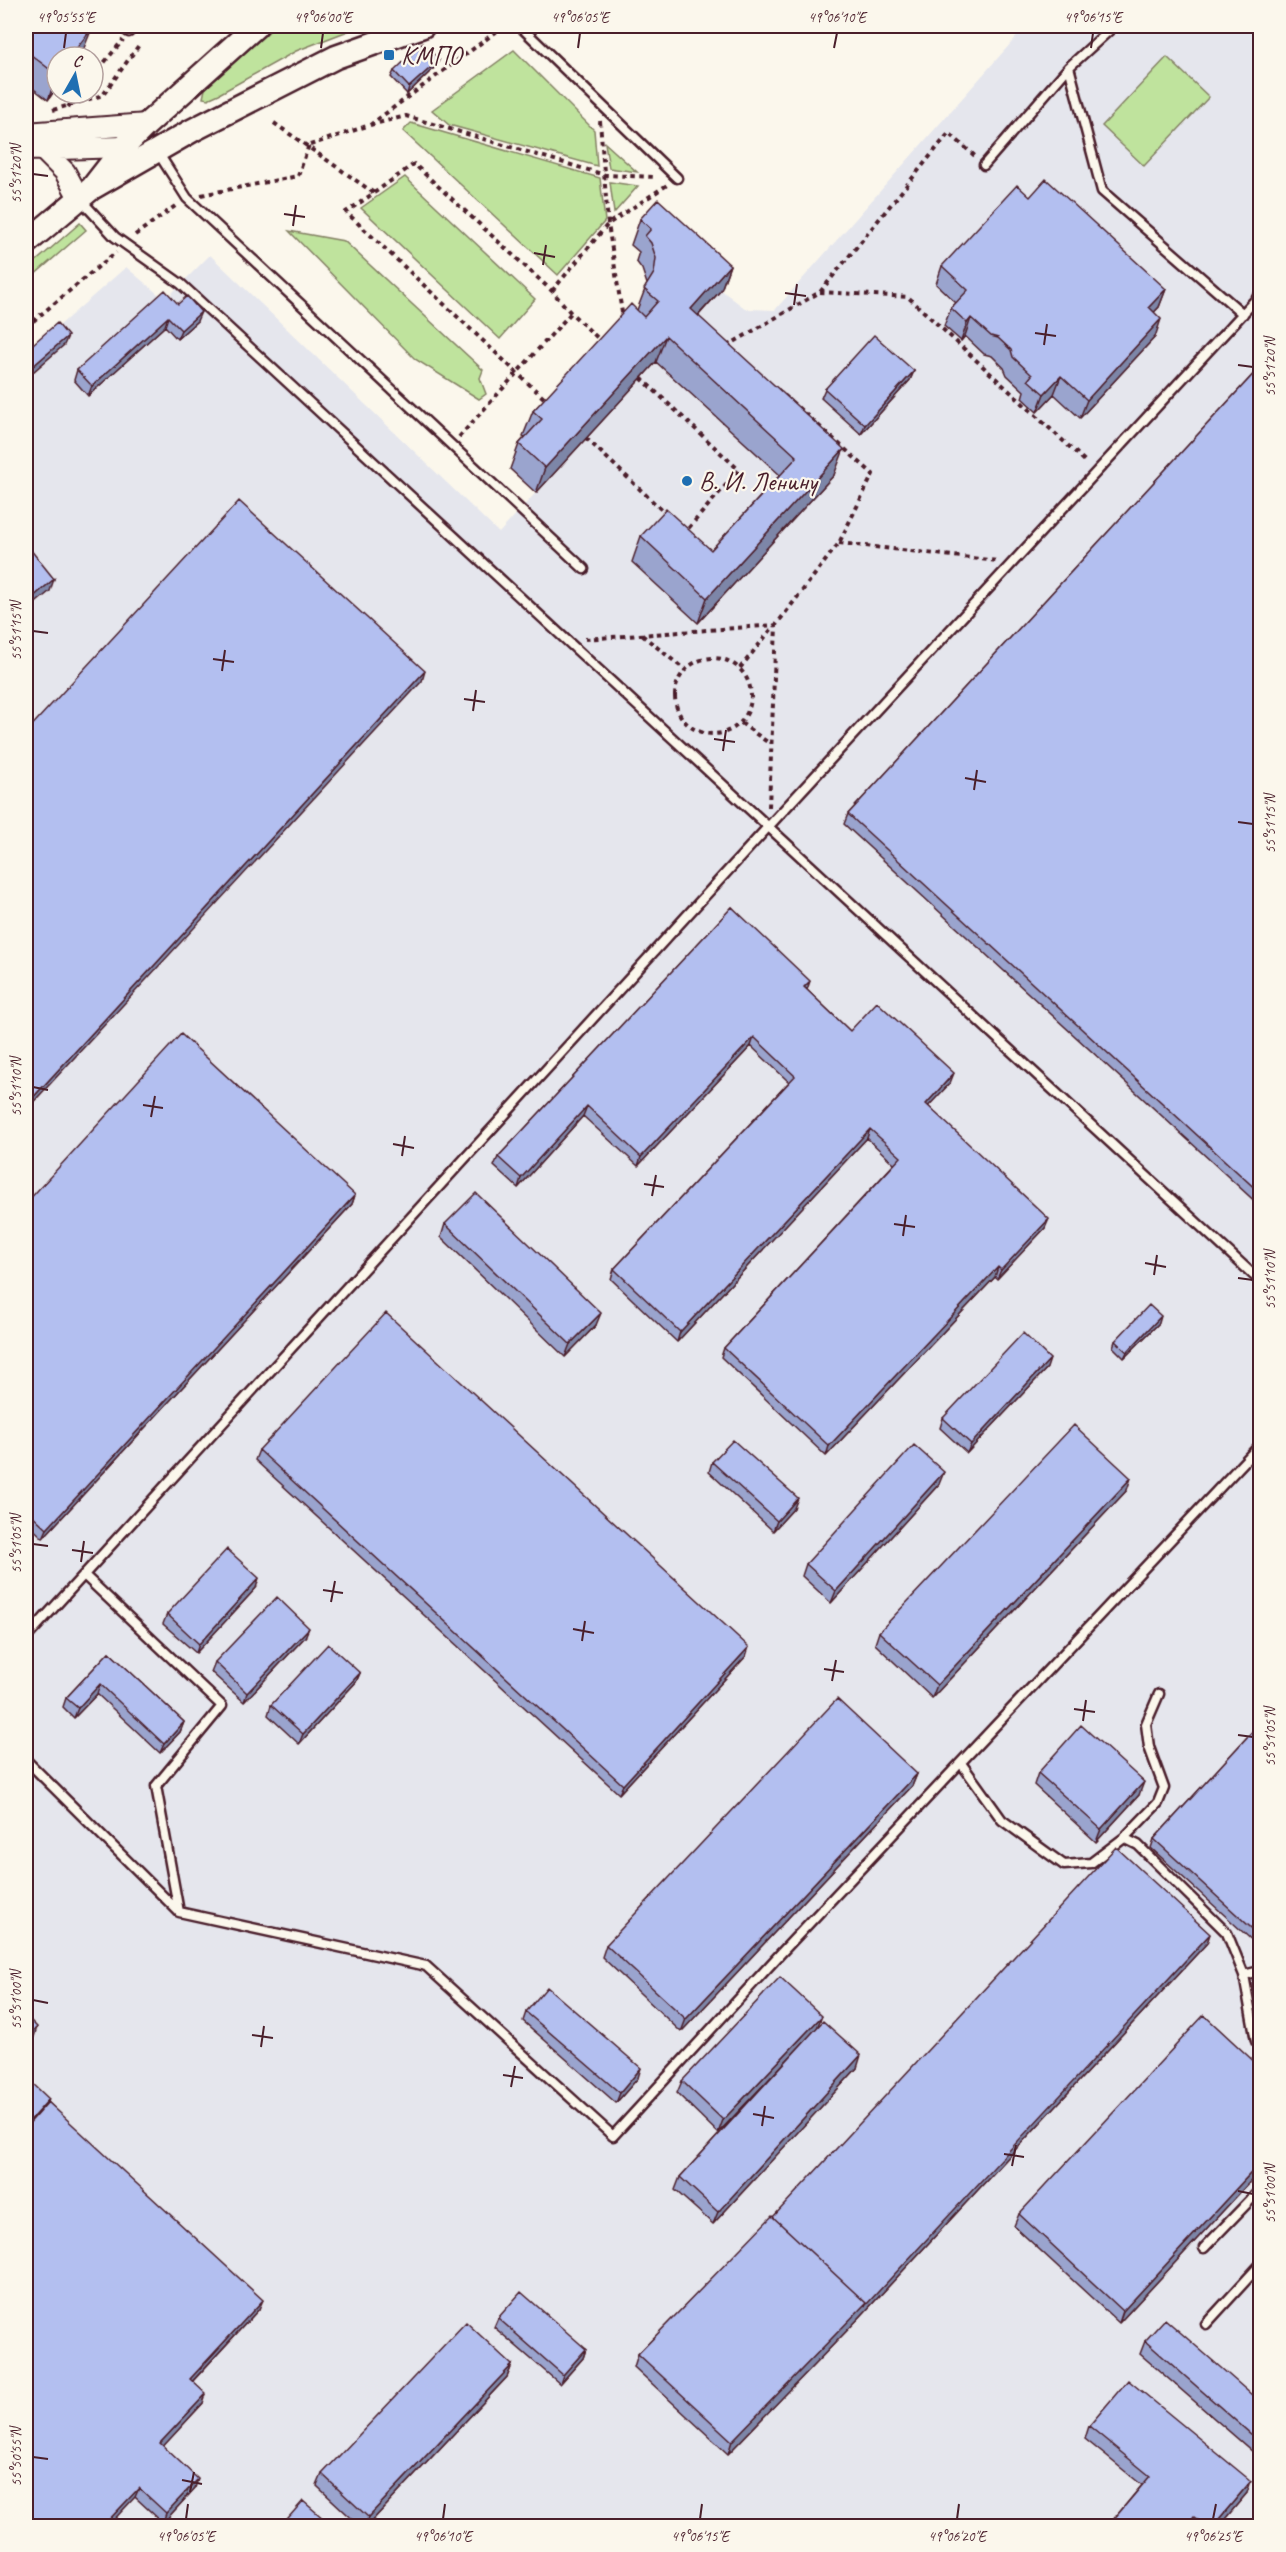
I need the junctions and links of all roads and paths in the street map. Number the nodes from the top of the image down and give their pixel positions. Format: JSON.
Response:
{"nodes":[{"id":1,"x":120,"y":26,"type":"edge"},
{"id":2,"x":256,"y":26,"type":"edge"},
{"id":3,"x":423,"y":26,"type":"edge"},
{"id":4,"x":504,"y":26,"type":"edge"},
{"id":5,"x":520,"y":26,"type":"edge"},
{"id":6,"x":1114,"y":26,"type":"edge"},
{"id":7,"x":129,"y":32,"type":"joint"},
{"id":8,"x":139,"y":45,"type":"dead end"},
{"id":9,"x":105,"y":61,"type":"edge"},
{"id":10,"x":1070,"y":67,"type":"junction"},
{"id":11,"x":105,"y":92,"type":"edge"},
{"id":12,"x":598,"y":101,"type":"junction"},
{"id":13,"x":274,"y":123,"type":"dead end"},
{"id":14,"x":147,"y":124,"type":"junction"},
{"id":15,"x":370,"y":125,"type":"junction"},
{"id":16,"x":26,"y":134,"type":"edge"},
{"id":17,"x":309,"y":145,"type":"junction"},
{"id":18,"x":124,"y":147,"type":"junction"},
{"id":19,"x":34,"y":149,"type":"edge"},
{"id":20,"x":156,"y":151,"type":"junction"},
{"id":21,"x":984,"y":165,"type":"joint"},
{"id":22,"x":605,"y":175,"type":"junction"},
{"id":23,"x":677,"y":178,"type":"junction"},
{"id":24,"x":374,"y":192,"type":"junction"},
{"id":25,"x":85,"y":193,"type":"junction"},
{"id":26,"x":187,"y":198,"type":"junction"},
{"id":27,"x":608,"y":224,"type":"junction"},
{"id":28,"x":26,"y":243,"type":"edge"},
{"id":29,"x":125,"y":244,"type":"junction"},
{"id":30,"x":552,"y":291,"type":"junction"},
{"id":31,"x":820,"y":292,"type":"junction"},
{"id":32,"x":1260,"y":295,"type":"edge"},
{"id":33,"x":571,"y":313,"type":"junction"},
{"id":34,"x":1244,"y":314,"type":"junction"},
{"id":35,"x":629,"y":323,"type":"edge"},
{"id":36,"x":26,"y":327,"type":"edge"},
{"id":37,"x":728,"y":345,"type":"junction"},
{"id":38,"x":606,"y":346,"type":"edge"},
{"id":39,"x":720,"y":348,"type":"edge"},
{"id":40,"x":737,"y":353,"type":"edge"},
{"id":41,"x":518,"y":373,"type":"junction"},
{"id":42,"x":641,"y":378,"type":"edge"},
{"id":43,"x":771,"y":383,"type":"edge"},
{"id":44,"x":552,"y":405,"type":"edge"},
{"id":45,"x":586,"y":438,"type":"edge"},
{"id":46,"x":451,"y":445,"type":"junction"},
{"id":47,"x":1097,"y":472,"type":"junction"},
{"id":48,"x":668,"y":517,"type":"edge"},
{"id":49,"x":677,"y":524,"type":"edge"},
{"id":50,"x":839,"y":543,"type":"junction"},
{"id":51,"x":1013,"y":563,"type":"junction"},
{"id":52,"x":584,"y":569,"type":"dead end"},
{"id":53,"x":776,"y":625,"type":"junction"},
{"id":54,"x":641,"y":635,"type":"junction"},
{"id":55,"x":566,"y":640,"type":"junction"},
{"id":56,"x":740,"y":669,"type":"junction"},
{"id":57,"x":685,"y":670,"type":"junction"},
{"id":58,"x":741,"y":723,"type":"junction"},
{"id":59,"x":771,"y":744,"type":"junction"},
{"id":60,"x":768,"y":828,"type":"junction"},
{"id":61,"x":1260,"y":1281,"type":"edge"},
{"id":62,"x":1260,"y":1445,"type":"edge"},
{"id":63,"x":84,"y":1575,"type":"junction"},
{"id":64,"x":26,"y":1638,"type":"edge"},
{"id":65,"x":1159,"y":1695,"type":"dead end"},
{"id":66,"x":26,"y":1760,"type":"edge"},
{"id":67,"x":961,"y":1763,"type":"junction"},
{"id":68,"x":1124,"y":1838,"type":"junction"},
{"id":69,"x":179,"y":1912,"type":"junction"},
{"id":70,"x":1260,"y":1971,"type":"edge"},
{"id":71,"x":1244,"y":1976,"type":"junction"},
{"id":72,"x":1260,"y":2044,"type":"edge"},
{"id":73,"x":1260,"y":2190,"type":"edge"},
{"id":74,"x":1204,"y":2247,"type":"dead end"},
{"id":75,"x":1260,"y":2265,"type":"edge"},
{"id":76,"x":1206,"y":2325,"type":"dead end"}],
"edges":[{"from":1,"to":7,"type":"lane"},
{"from":2,"to":14,"type":"main road"},
{"from":3,"to":20,"type":"main road"},
{"from":4,"to":15,"type":"path"},
{"from":5,"to":12,"type":"lane"},
{"from":6,"to":10,"type":"lane"},
{"from":7,"to":9,"type":"path"},
{"from":8,"to":11,"type":"path"},
{"from":10,"to":21,"type":"lane"},
{"from":10,"to":34,"type":"lane"},
{"from":12,"to":22,"type":"path"},
{"from":12,"to":23,"type":"lane"},
{"from":13,"to":17,"type":"path"},
{"from":14,"to":16,"type":"street"},
{"from":14,"to":18,"type":"main road"},
{"from":14,"to":20,"type":"main road"},
{"from":15,"to":17,"type":"path"},
{"from":15,"to":22,"type":"path"},
{"from":16,"to":19,"type":"street"},
{"from":17,"to":24,"type":"path"},
{"from":17,"to":26,"type":"path"},
{"from":18,"to":19,"type":"street"},
{"from":18,"to":20,"type":"main road"},
{"from":18,"to":25,"type":"main road"},
{"from":19,"to":25,"type":"street"},
{"from":20,"to":25,"type":"main road"},
{"from":20,"to":26,"type":"lane"},
{"from":21,"to":31,"type":"path"},
{"from":22,"to":23,"type":"path"},
{"from":22,"to":27,"type":"path"},
{"from":23,"to":27,"type":"path"},
{"from":24,"to":30,"type":"path"},
{"from":24,"to":41,"type":"path"},
{"from":25,"to":28,"type":"main road"},
{"from":25,"to":29,"type":"lane"},
{"from":26,"to":29,"type":"path"},
{"from":26,"to":46,"type":"lane"},
{"from":27,"to":30,"type":"path"},
{"from":27,"to":35,"type":"path"},
{"from":29,"to":36,"type":"path"},
{"from":29,"to":55,"type":"lane"},
{"from":30,"to":33,"type":"path"},
{"from":31,"to":37,"type":"path"},
{"from":31,"to":47,"type":"path"},
{"from":32,"to":34,"type":"lane"},
{"from":33,"to":38,"type":"path"},
{"from":33,"to":41,"type":"path"},
{"from":34,"to":47,"type":"lane"},
{"from":37,"to":39,"type":"path"},
{"from":37,"to":40,"type":"path"},
{"from":41,"to":44,"type":"path"},
{"from":41,"to":46,"type":"path"},
{"from":42,"to":49,"type":"path"},
{"from":43,"to":50,"type":"path"},
{"from":45,"to":48,"type":"path"},
{"from":46,"to":52,"type":"lane"},
{"from":47,"to":51,"type":"lane"},
{"from":50,"to":51,"type":"path"},
{"from":50,"to":53,"type":"path"},
{"from":51,"to":60,"type":"lane"},
{"from":53,"to":54,"type":"path"},
{"from":53,"to":56,"type":"path"},
{"from":53,"to":59,"type":"path"},
{"from":54,"to":55,"type":"path"},
{"from":54,"to":57,"type":"path"},
{"from":55,"to":60,"type":"lane"},
{"from":56,"to":57,"type":"path"},
{"from":56,"to":58,"type":"path"},
{"from":57,"to":58,"type":"path"},
{"from":58,"to":59,"type":"path"},
{"from":59,"to":60,"type":"path"},
{"from":60,"to":61,"type":"lane"},
{"from":60,"to":63,"type":"lane"},
{"from":62,"to":67,"type":"lane"},
{"from":63,"to":64,"type":"lane"},
{"from":63,"to":69,"type":"lane"},
{"from":65,"to":68,"type":"lane"},
{"from":66,"to":69,"type":"lane"},
{"from":67,"to":68,"type":"lane"},
{"from":67,"to":69,"type":"lane"},
{"from":68,"to":71,"type":"lane"},
{"from":70,"to":71,"type":"lane"},
{"from":71,"to":72,"type":"lane"},
{"from":73,"to":74,"type":"lane"},
{"from":75,"to":76,"type":"lane"}]}
